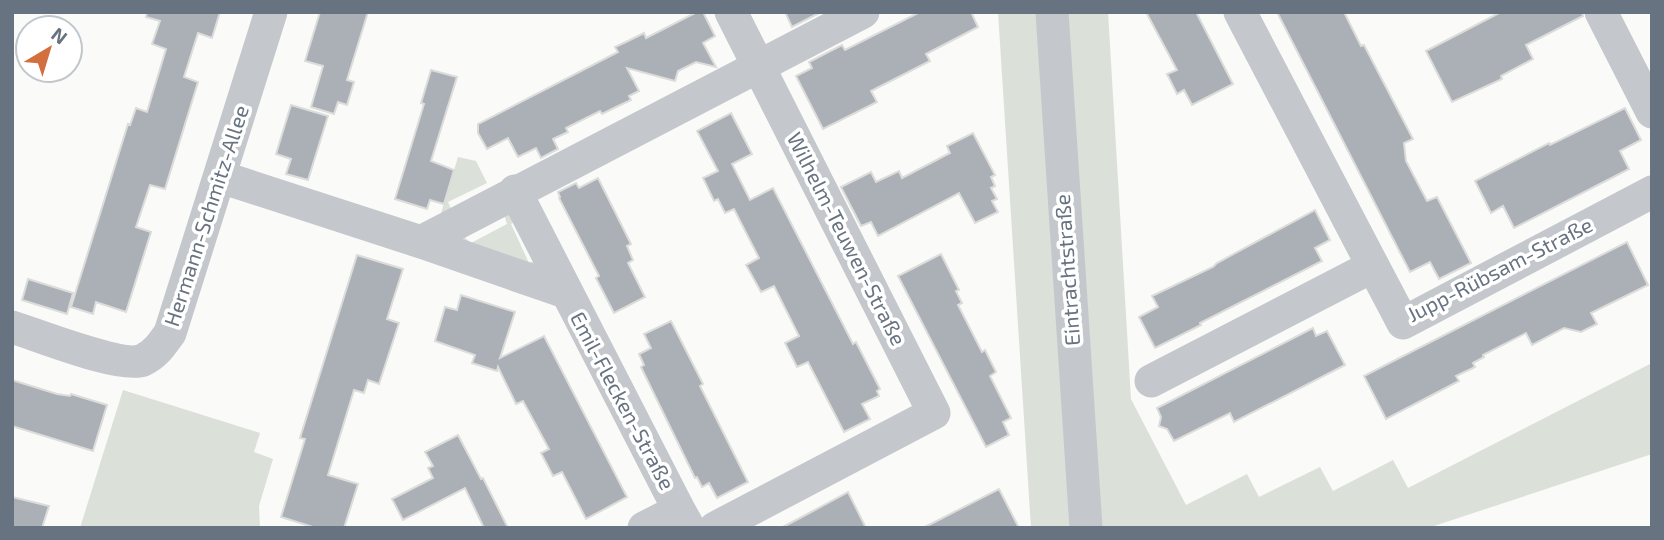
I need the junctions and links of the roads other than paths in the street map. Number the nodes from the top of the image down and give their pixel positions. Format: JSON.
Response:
{"nodes":[{"id":1,"x":271,"y":12,"type":"edge"},
{"id":2,"x":731,"y":12,"type":"edge"},
{"id":3,"x":863,"y":12,"type":"edge"},
{"id":4,"x":1052,"y":12,"type":"edge"},
{"id":5,"x":1240,"y":12,"type":"edge"},
{"id":6,"x":1601,"y":12,"type":"edge"},
{"id":7,"x":758,"y":65,"type":"junction"},
{"id":8,"x":1652,"y":112,"type":"edge"},
{"id":9,"x":221,"y":177,"type":"junction"},
{"id":10,"x":515,"y":191,"type":"junction"},
{"id":11,"x":1652,"y":192,"type":"edge"},
{"id":12,"x":421,"y":242,"type":"junction"},
{"id":13,"x":1373,"y":266,"type":"junction"},
{"id":14,"x":565,"y":292,"type":"junction"},
{"id":15,"x":12,"y":327,"type":"edge"},
{"id":16,"x":1151,"y":381,"type":"dead end"},
{"id":17,"x":684,"y":519,"type":"edge"},
{"id":18,"x":644,"y":528,"type":"edge"},
{"id":19,"x":715,"y":528,"type":"edge"},
{"id":20,"x":1086,"y":528,"type":"edge"}],
"edges":[{"from":1,"to":9,"type":"street","name":"Hermann-Schmitz-Allee"},
{"from":2,"to":7,"type":"street","name":"Wilhelm-Teuwen-Straße"},
{"from":3,"to":7,"type":"street"},
{"from":4,"to":20,"type":"street","name":"Eintrachtstraße"},
{"from":5,"to":13,"type":"street","name":"Jupp-Rübsam-Straße"},
{"from":6,"to":8,"type":"street"},
{"from":7,"to":10,"type":"street"},
{"from":7,"to":19,"type":"street","name":"Wilhelm-Teuwen-Straße"},
{"from":9,"to":12,"type":"street","name":"Emil-Flecken-Straße"},
{"from":9,"to":15,"type":"street","name":"Hermann-Schmitz-Allee"},
{"from":10,"to":12,"type":"street"},
{"from":10,"to":14,"type":"street","name":"Emil-Flecken-Straße"},
{"from":11,"to":13,"type":"street","name":"Jupp-Rübsam-Straße"},
{"from":12,"to":14,"type":"street","name":"Emil-Flecken-Straße"},
{"from":13,"to":16,"type":"street"},
{"from":14,"to":17,"type":"street","name":"Emil-Flecken-Straße"},
{"from":17,"to":18,"type":"street","name":"Emil-Flecken-Straße"}]}
